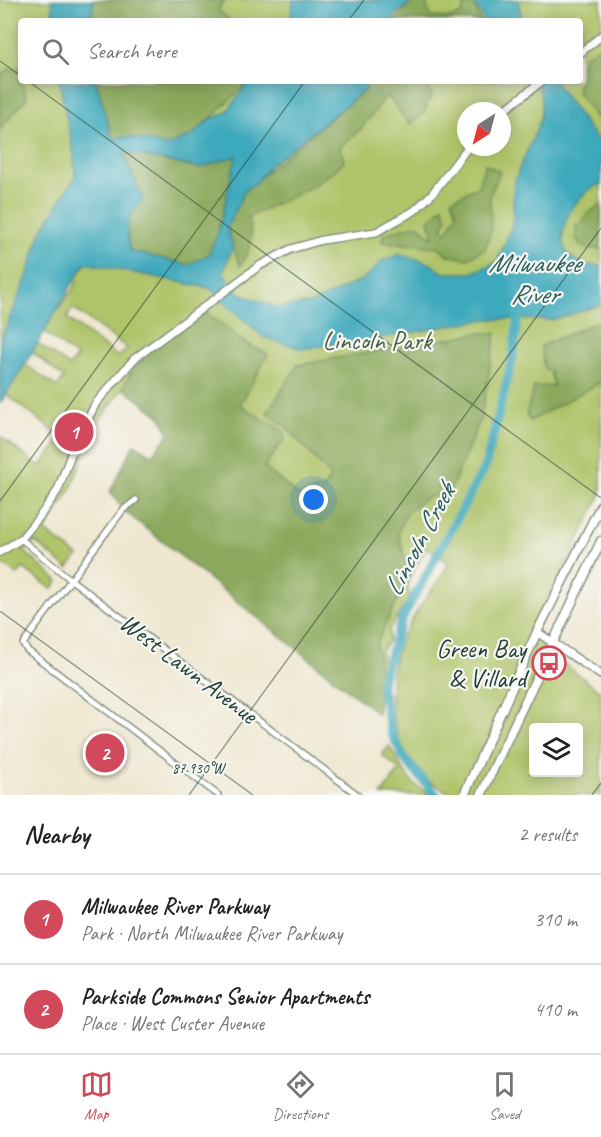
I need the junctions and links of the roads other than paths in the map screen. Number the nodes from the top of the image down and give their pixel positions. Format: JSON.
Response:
{"nodes":[{"id":1,"x":601,"y":36,"type":"edge"},
{"id":2,"x":583,"y":51,"type":"edge"},
{"id":3,"x":538,"y":84,"type":"edge"},
{"id":4,"x":511,"y":104,"type":"edge"},
{"id":5,"x":461,"y":156,"type":"edge"},
{"id":6,"x":135,"y":500,"type":"dead end"},
{"id":7,"x":601,"y":505,"type":"edge"},
{"id":8,"x":21,"y":539,"type":"junction"},
{"id":9,"x":601,"y":541,"type":"edge"},
{"id":10,"x":0,"y":552,"type":"edge"},
{"id":11,"x":70,"y":579,"type":"junction"},
{"id":12,"x":537,"y":632,"type":"junction"},
{"id":13,"x":552,"y":640,"type":"junction"},
{"id":14,"x":601,"y":675,"type":"edge"},
{"id":15,"x":218,"y":795,"type":"edge"},
{"id":16,"x":358,"y":795,"type":"edge"},
{"id":17,"x":464,"y":795,"type":"edge"},
{"id":18,"x":481,"y":795,"type":"edge"}],
"edges":[{"from":1,"to":2,"type":"street"},
{"from":3,"to":4,"type":"street"},
{"from":5,"to":8,"type":"street"},
{"from":6,"to":11,"type":"street"},
{"from":7,"to":12,"type":"main road"},
{"from":8,"to":10,"type":"street"},
{"from":8,"to":11,"type":"street","name":"West Lawn Avenue"},
{"from":9,"to":13,"type":"main road"},
{"from":11,"to":15,"type":"street"},
{"from":11,"to":16,"type":"street","name":"West Lawn Avenue"},
{"from":12,"to":13,"type":"street"},
{"from":12,"to":17,"type":"main road"},
{"from":13,"to":14,"type":"street"},
{"from":13,"to":18,"type":"main road"}]}
